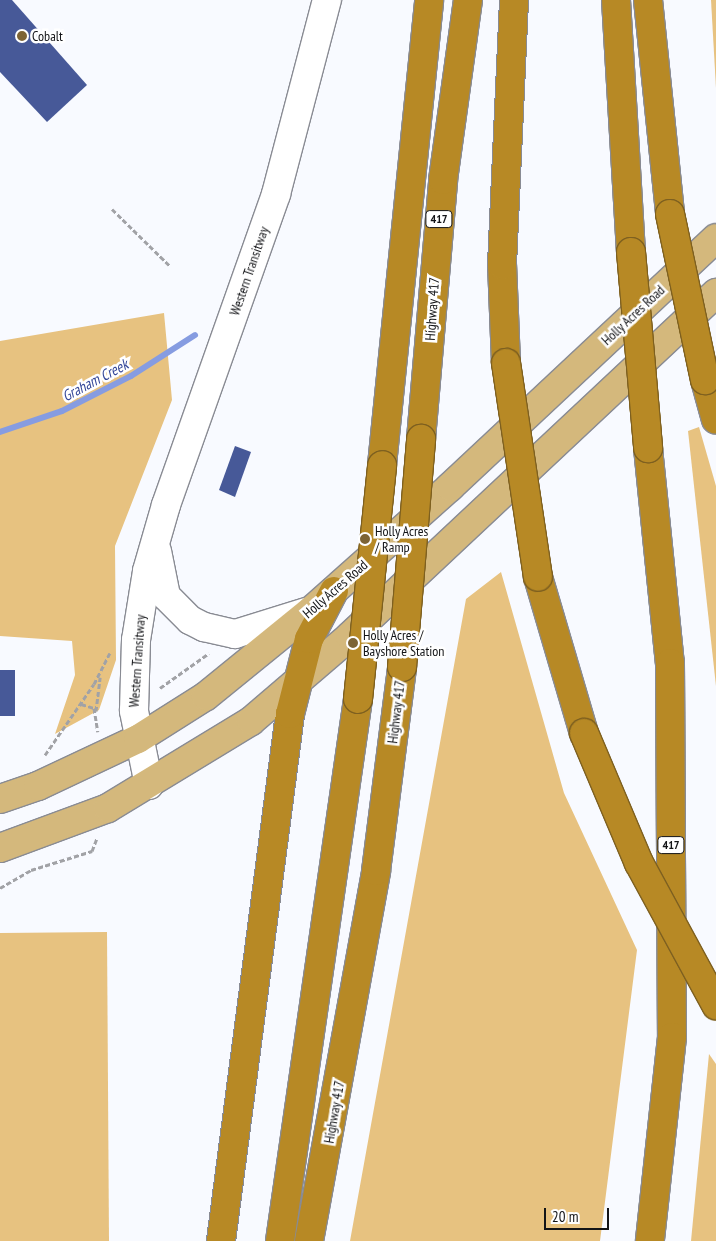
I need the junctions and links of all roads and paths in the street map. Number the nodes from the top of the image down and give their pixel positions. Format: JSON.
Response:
{"nodes":[{"id":1,"x":327,"y":0,"type":"edge"},
{"id":2,"x":429,"y":0,"type":"edge"},
{"id":3,"x":468,"y":0,"type":"edge"},
{"id":4,"x":514,"y":0,"type":"edge"},
{"id":5,"x":616,"y":0,"type":"edge"},
{"id":6,"x":648,"y":0,"type":"edge"},
{"id":7,"x":112,"y":209,"type":"dead end"},
{"id":8,"x":716,"y":238,"type":"edge"},
{"id":9,"x":170,"y":266,"type":"dead end"},
{"id":10,"x":716,"y":293,"type":"edge"},
{"id":11,"x":716,"y":420,"type":"edge"},
{"id":12,"x":156,"y":537,"type":"junction"},
{"id":13,"x":334,"y":591,"type":"junction"},
{"id":14,"x":312,"y":610,"type":"junction"},
{"id":15,"x":223,"y":633,"type":"junction"},
{"id":16,"x":114,"y":646,"type":"dead end"},
{"id":17,"x":100,"y":674,"type":"junction"},
{"id":18,"x":295,"y":685,"type":"junction"},
{"id":19,"x":157,"y":693,"type":"dead end"},
{"id":20,"x":80,"y":704,"type":"junction"},
{"id":21,"x":96,"y":714,"type":"junction"},
{"id":22,"x":99,"y":736,"type":"dead end"},
{"id":23,"x":138,"y":740,"type":"junction"},
{"id":24,"x":41,"y":759,"type":"dead end"},
{"id":25,"x":149,"y":786,"type":"junction"},
{"id":26,"x":0,"y":799,"type":"edge"},
{"id":27,"x":99,"y":830,"type":"dead end"},
{"id":28,"x":0,"y":848,"type":"edge"},
{"id":29,"x":0,"y":888,"type":"edge"},
{"id":30,"x":716,"y":1005,"type":"edge"},
{"id":31,"x":221,"y":1241,"type":"edge"},
{"id":32,"x":280,"y":1241,"type":"edge"},
{"id":33,"x":309,"y":1241,"type":"edge"},
{"id":34,"x":650,"y":1241,"type":"edge"}],
"edges":[{"from":1,"to":12,"type":"lane","name":"Western Transitway"},
{"from":2,"to":32,"type":"highway","bridge":true},
{"from":3,"to":33,"type":"highway","name":"Highway 417","number":"417","bridge":true},
{"from":4,"to":30,"type":"highway","bridge":true},
{"from":5,"to":34,"type":"highway","number":"417","bridge":true},
{"from":6,"to":11,"type":"highway","bridge":true},
{"from":7,"to":9,"type":"path"},
{"from":8,"to":13,"type":"main road","name":"Holly Acres Road"},
{"from":10,"to":18,"type":"main road"},
{"from":12,"to":15,"type":"lane","name":"Western Transitway"},
{"from":12,"to":23,"type":"lane","name":"Western Transitway"},
{"from":13,"to":14,"type":"main road","name":"Holly Acres Road"},
{"from":13,"to":18,"type":"highway"},
{"from":14,"to":15,"type":"lane","name":"Western Transitway"},
{"from":14,"to":23,"type":"main road","name":"Holly Acres Road"},
{"from":15,"to":19,"type":"path"},
{"from":16,"to":17,"type":"path"},
{"from":17,"to":20,"type":"path"},
{"from":17,"to":21,"type":"path"},
{"from":18,"to":25,"type":"main road"},
{"from":18,"to":31,"type":"highway"},
{"from":20,"to":21,"type":"path"},
{"from":20,"to":24,"type":"path"},
{"from":21,"to":22,"type":"path"},
{"from":23,"to":25,"type":"lane","name":"Western Transitway"},
{"from":23,"to":26,"type":"main road","name":"Holly Acres Road"},
{"from":25,"to":28,"type":"main road"},
{"from":27,"to":29,"type":"path"}]}
